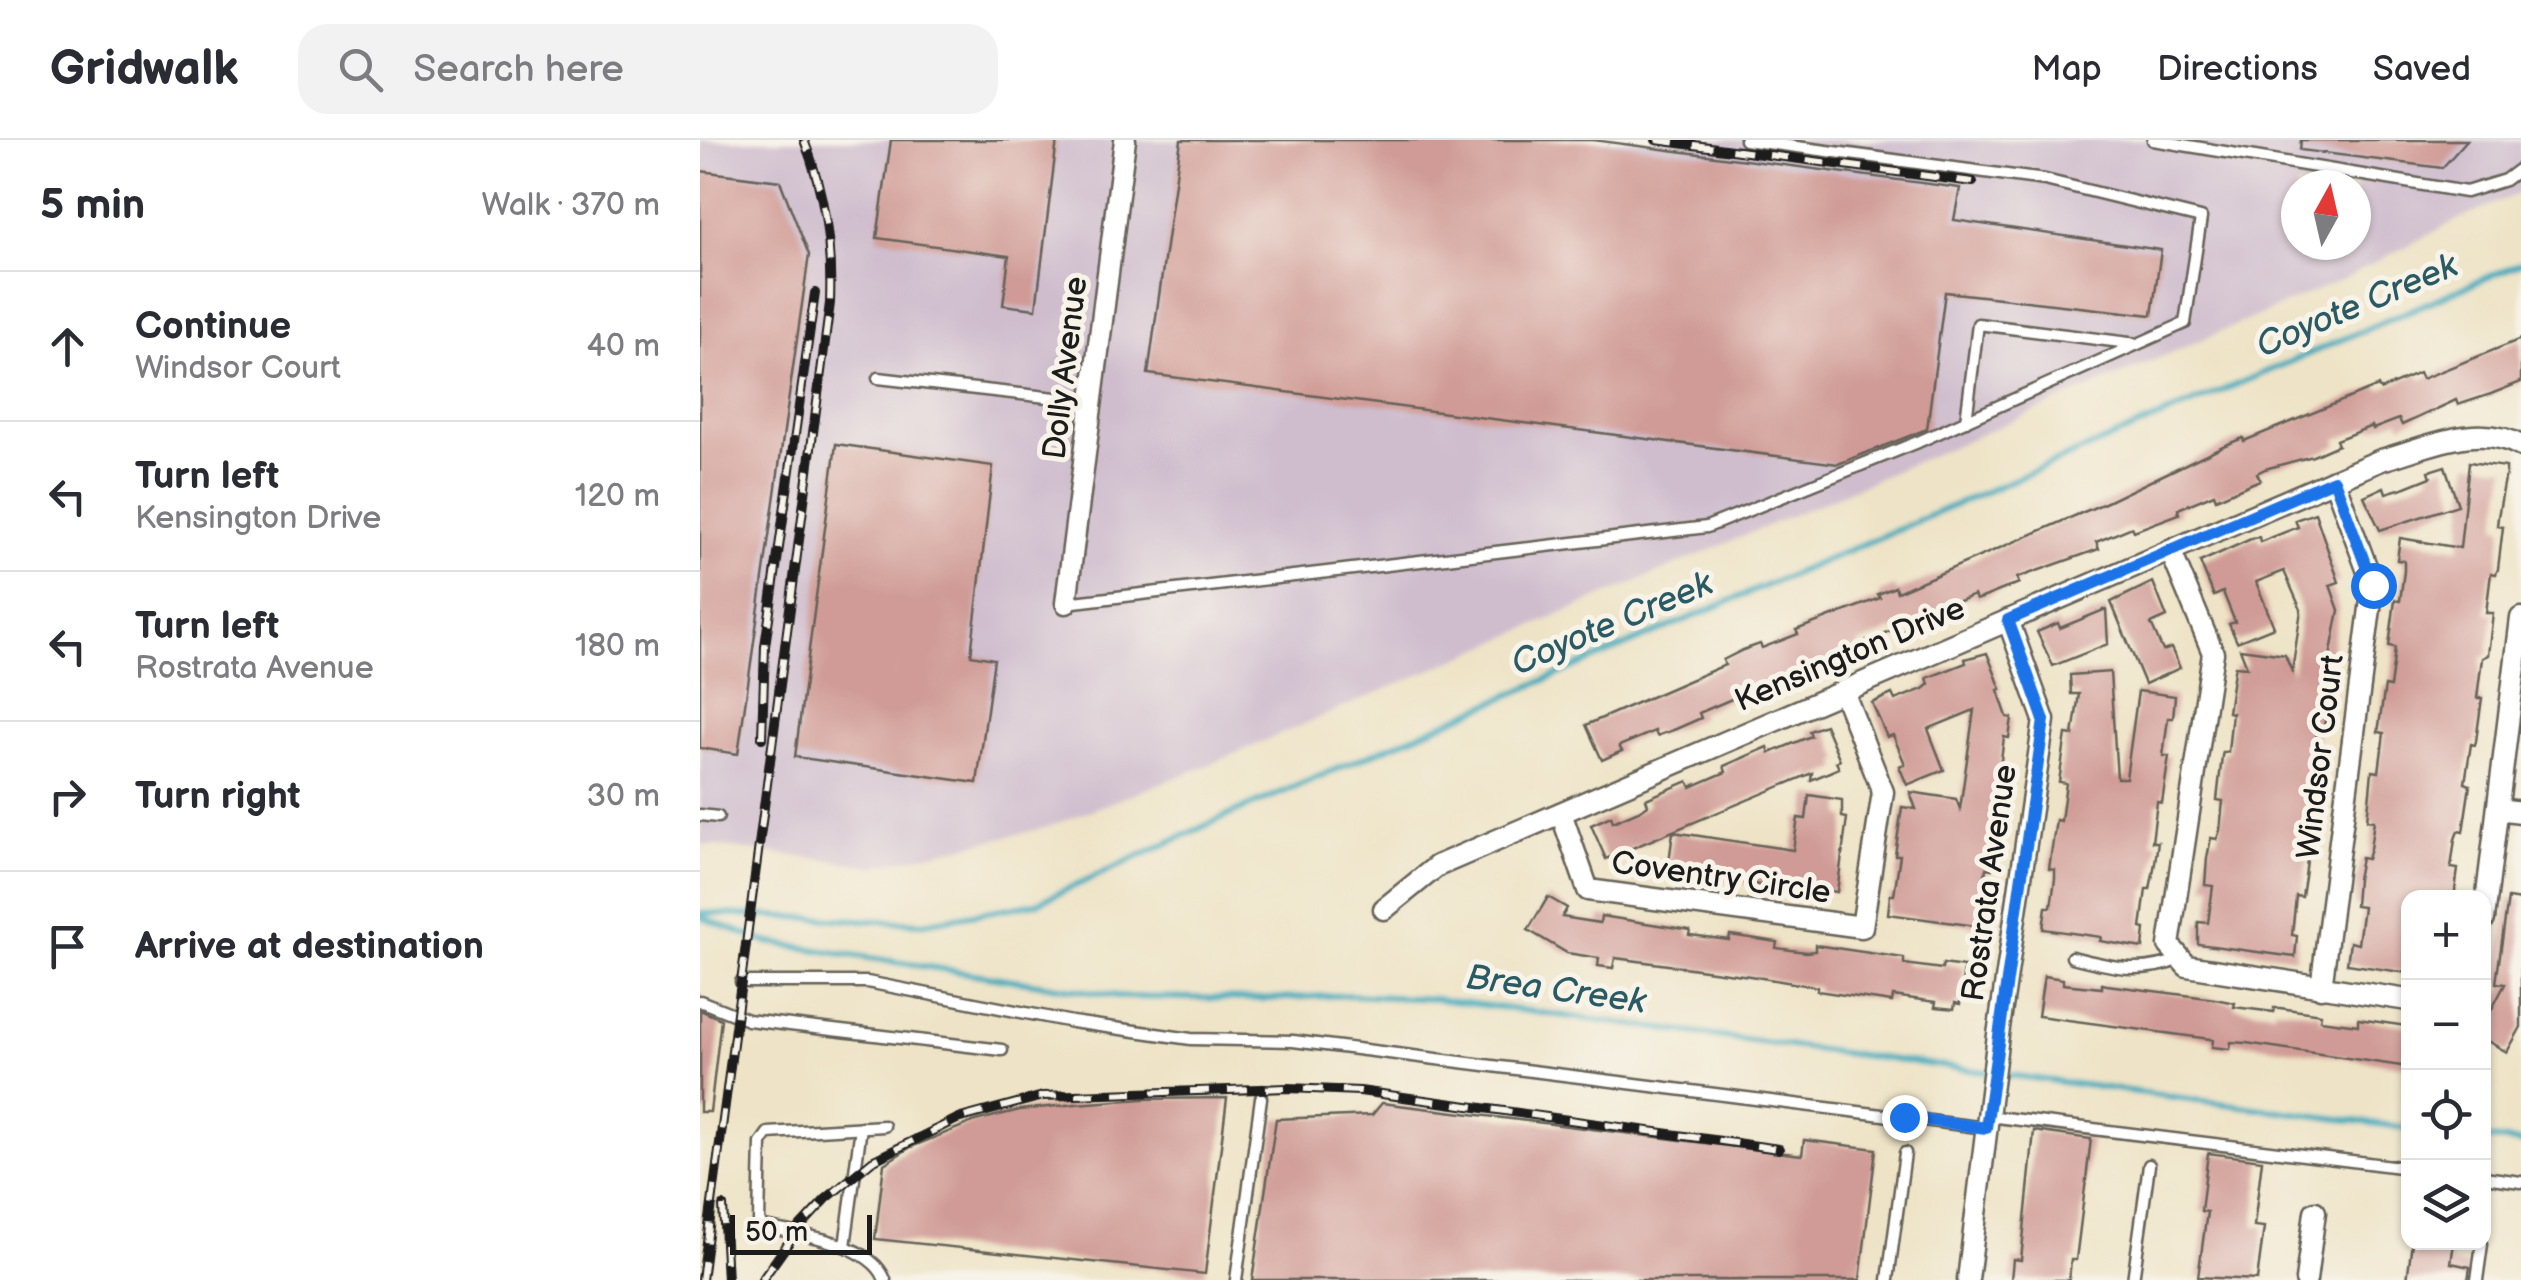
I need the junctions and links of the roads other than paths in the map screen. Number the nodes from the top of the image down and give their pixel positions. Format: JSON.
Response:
{"nodes":[{"id":1,"x":1125,"y":140,"type":"edge"},
{"id":2,"x":1745,"y":140,"type":"edge"},
{"id":3,"x":2153,"y":140,"type":"edge"},
{"id":4,"x":2521,"y":168,"type":"edge"},
{"id":5,"x":2138,"y":344,"type":"junction"},
{"id":6,"x":878,"y":378,"type":"dead end"},
{"id":7,"x":1092,"y":402,"type":"junction"},
{"id":8,"x":1966,"y":421,"type":"junction"},
{"id":9,"x":2521,"y":445,"type":"edge"},
{"id":10,"x":2334,"y":480,"type":"junction"},
{"id":11,"x":2171,"y":552,"type":"junction"},
{"id":12,"x":1066,"y":603,"type":"joint"},
{"id":13,"x":2521,"y":618,"type":"edge"},
{"id":14,"x":2008,"y":620,"type":"junction"},
{"id":15,"x":1843,"y":691,"type":"junction"},
{"id":16,"x":2498,"y":809,"type":"junction"},
{"id":17,"x":2521,"y":812,"type":"edge"},
{"id":18,"x":1561,"y":814,"type":"junction"},
{"id":19,"x":700,"y":815,"type":"edge"},
{"id":20,"x":718,"y":817,"type":"dead end"},
{"id":21,"x":2488,"y":890,"type":"edge"},
{"id":22,"x":1384,"y":909,"type":"dead end"},
{"id":23,"x":2175,"y":952,"type":"junction"},
{"id":24,"x":2072,"y":957,"type":"dead end"},
{"id":25,"x":741,"y":982,"type":"dead end"},
{"id":26,"x":2321,"y":988,"type":"junction"},
{"id":27,"x":2401,"y":999,"type":"edge"},
{"id":28,"x":700,"y":1002,"type":"edge"},
{"id":29,"x":1002,"y":1050,"type":"dead end"},
{"id":30,"x":1261,"y":1098,"type":"dead end"},
{"id":31,"x":1987,"y":1119,"type":"junction"},
{"id":32,"x":884,"y":1126,"type":"dead end"},
{"id":33,"x":861,"y":1127,"type":"junction"},
{"id":34,"x":1905,"y":1153,"type":"dead end"},
{"id":35,"x":2149,"y":1165,"type":"dead end"},
{"id":36,"x":2401,"y":1167,"type":"edge"},
{"id":37,"x":2491,"y":1178,"type":"edge"},
{"id":38,"x":2521,"y":1182,"type":"edge"},
{"id":39,"x":2314,"y":1212,"type":"dead end"},
{"id":40,"x":845,"y":1246,"type":"junction"},
{"id":41,"x":2481,"y":1250,"type":"edge"},
{"id":42,"x":885,"y":1280,"type":"edge"},
{"id":43,"x":1236,"y":1280,"type":"edge"},
{"id":44,"x":1888,"y":1280,"type":"edge"},
{"id":45,"x":1968,"y":1280,"type":"edge"},
{"id":46,"x":2133,"y":1280,"type":"edge"},
{"id":47,"x":2306,"y":1280,"type":"edge"},
{"id":48,"x":2477,"y":1280,"type":"edge"}],
"edges":[{"from":1,"to":7,"type":"street","name":"Dolly Avenue"},
{"from":2,"to":5,"type":"lane"},
{"from":3,"to":4,"type":"lane"},
{"from":5,"to":8,"type":"lane"},
{"from":5,"to":8,"type":"lane"},
{"from":6,"to":7,"type":"lane"},
{"from":7,"to":12,"type":"street","name":"Dolly Avenue"},
{"from":8,"to":12,"type":"lane"},
{"from":9,"to":10,"type":"street","name":"Kensington Drive"},
{"from":10,"to":11,"type":"street","name":"Kensington Drive"},
{"from":10,"to":26,"type":"street","name":"Windsor Court"},
{"from":11,"to":14,"type":"street","name":"Kensington Drive"},
{"from":11,"to":23,"type":"street"},
{"from":13,"to":16,"type":"street"},
{"from":14,"to":15,"type":"street","name":"Kensington Drive"},
{"from":14,"to":31,"type":"street","name":"Rostrata Avenue"},
{"from":15,"to":18,"type":"street","name":"Kensington Drive"},
{"from":15,"to":18,"type":"street","name":"Coventry Circle"},
{"from":16,"to":17,"type":"street"},
{"from":16,"to":21,"type":"street"},
{"from":18,"to":22,"type":"street","name":"Kensington Drive"},
{"from":19,"to":20,"type":"lane"},
{"from":23,"to":24,"type":"lane"},
{"from":23,"to":26,"type":"street"},
{"from":25,"to":31,"type":"lane"},
{"from":26,"to":27,"type":"street"},
{"from":28,"to":29,"type":"lane"},
{"from":30,"to":43,"type":"lane"},
{"from":31,"to":36,"type":"lane"},
{"from":31,"to":45,"type":"street","name":"Rostrata Avenue"},
{"from":32,"to":33,"type":"lane"},
{"from":33,"to":40,"type":"lane"},
{"from":33,"to":40,"type":"lane"},
{"from":34,"to":44,"type":"lane"},
{"from":35,"to":46,"type":"lane"},
{"from":37,"to":38,"type":"lane"},
{"from":39,"to":47,"type":"street"},
{"from":40,"to":42,"type":"lane"},
{"from":41,"to":48,"type":"lane"}]}
